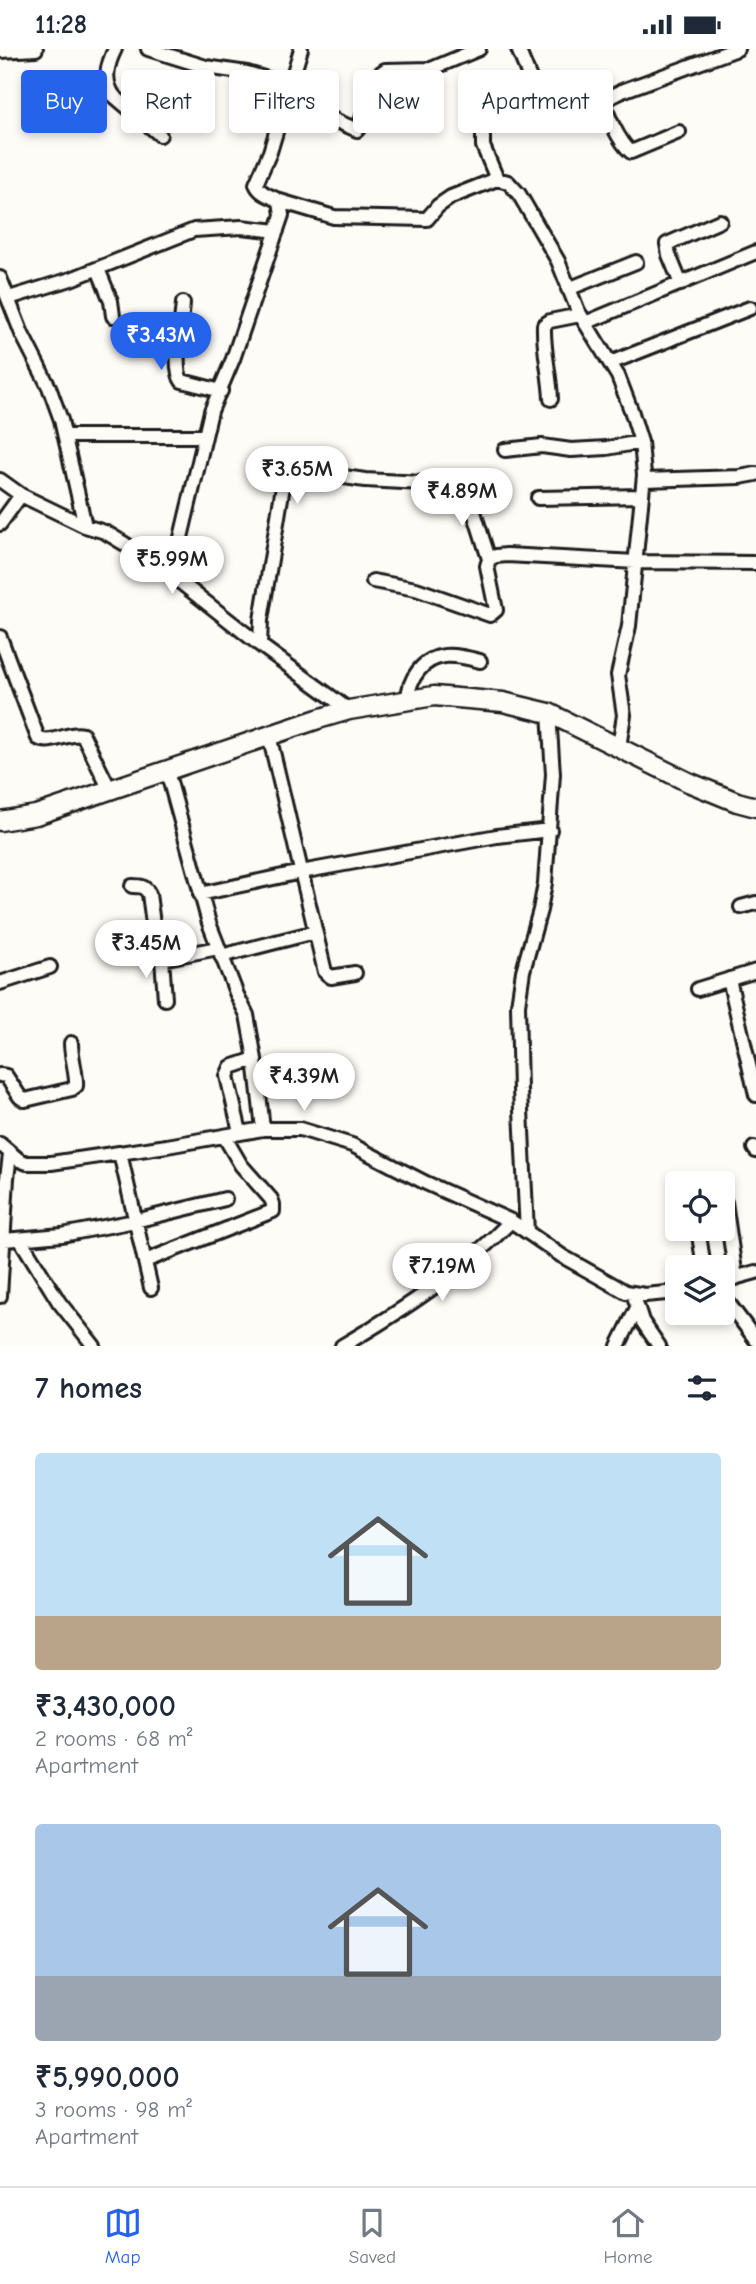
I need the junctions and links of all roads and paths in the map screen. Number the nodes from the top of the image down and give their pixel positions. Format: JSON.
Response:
{"nodes":[{"id":1,"x":36,"y":49,"type":"edge"},
{"id":2,"x":115,"y":49,"type":"edge"},
{"id":3,"x":148,"y":49,"type":"edge"},
{"id":4,"x":301,"y":49,"type":"edge"},
{"id":5,"x":479,"y":49,"type":"edge"},
{"id":6,"x":518,"y":49,"type":"edge"},
{"id":7,"x":737,"y":49,"type":"edge"},
{"id":8,"x":1,"y":52,"type":"edge"},
{"id":9,"x":229,"y":70,"type":"edge"},
{"id":10,"x":295,"y":70,"type":"edge"},
{"id":11,"x":527,"y":70,"type":"edge"},
{"id":12,"x":339,"y":120,"type":"edge"},
{"id":13,"x":679,"y":132,"type":"dead end"},
{"id":14,"x":276,"y":133,"type":"edge"},
{"id":15,"x":483,"y":133,"type":"edge"},
{"id":16,"x":160,"y":135,"type":"dead end"},
{"id":17,"x":497,"y":179,"type":"junction"},
{"id":18,"x":280,"y":201,"type":"junction"},
{"id":19,"x":720,"y":221,"type":"dead end"},
{"id":20,"x":277,"y":231,"type":"junction"},
{"id":21,"x":756,"y":252,"type":"edge"},
{"id":22,"x":635,"y":261,"type":"dead end"},
{"id":23,"x":98,"y":269,"type":"junction"},
{"id":24,"x":0,"y":278,"type":"edge"},
{"id":25,"x":681,"y":284,"type":"junction"},
{"id":26,"x":568,"y":289,"type":"junction"},
{"id":27,"x":9,"y":298,"type":"junction"},
{"id":28,"x":183,"y":303,"type":"dead end"},
{"id":29,"x":750,"y":308,"type":"dead end"},
{"id":30,"x":113,"y":316,"type":"dead end"},
{"id":31,"x":582,"y":319,"type":"junction"},
{"id":32,"x":610,"y":363,"type":"junction"},
{"id":33,"x":221,"y":391,"type":"junction"},
{"id":34,"x":551,"y":399,"type":"dead end"},
{"id":35,"x":65,"y":436,"type":"junction"},
{"id":36,"x":205,"y":436,"type":"junction"},
{"id":37,"x":641,"y":442,"type":"junction"},
{"id":38,"x":505,"y":450,"type":"dead end"},
{"id":39,"x":755,"y":474,"type":"edge"},
{"id":40,"x":0,"y":480,"type":"edge"},
{"id":41,"x":644,"y":480,"type":"junction"},
{"id":42,"x":422,"y":482,"type":"dead end"},
{"id":43,"x":471,"y":488,"type":"dead end"},
{"id":44,"x":21,"y":495,"type":"junction"},
{"id":45,"x":642,"y":496,"type":"junction"},
{"id":46,"x":538,"y":498,"type":"dead end"},
{"id":47,"x":0,"y":524,"type":"edge"},
{"id":48,"x":85,"y":526,"type":"junction"},
{"id":49,"x":489,"y":559,"type":"junction"},
{"id":50,"x":636,"y":562,"type":"junction"},
{"id":51,"x":756,"y":562,"type":"edge"},
{"id":52,"x":175,"y":577,"type":"junction"},
{"id":53,"x":373,"y":581,"type":"dead end"},
{"id":54,"x":0,"y":637,"type":"edge"},
{"id":55,"x":260,"y":645,"type":"junction"},
{"id":56,"x":480,"y":661,"type":"dead end"},
{"id":57,"x":408,"y":700,"type":"junction"},
{"id":58,"x":349,"y":710,"type":"junction"},
{"id":59,"x":549,"y":713,"type":"junction"},
{"id":60,"x":269,"y":735,"type":"junction"},
{"id":61,"x":619,"y":747,"type":"junction"},
{"id":62,"x":167,"y":771,"type":"junction"},
{"id":63,"x":110,"y":790,"type":"junction"},
{"id":64,"x":756,"y":807,"type":"edge"},
{"id":65,"x":0,"y":821,"type":"edge"},
{"id":66,"x":550,"y":830,"type":"junction"},
{"id":67,"x":301,"y":872,"type":"junction"},
{"id":68,"x":132,"y":886,"type":"dead end"},
{"id":69,"x":200,"y":894,"type":"junction"},
{"id":70,"x":756,"y":903,"type":"edge"},
{"id":71,"x":741,"y":907,"type":"dead end"},
{"id":72,"x":315,"y":932,"type":"junction"},
{"id":73,"x":220,"y":952,"type":"junction"},
{"id":74,"x":162,"y":959,"type":"junction"},
{"id":75,"x":50,"y":967,"type":"dead end"},
{"id":76,"x":756,"y":971,"type":"edge"},
{"id":77,"x":355,"y":973,"type":"dead end"},
{"id":78,"x":729,"y":979,"type":"junction"},
{"id":79,"x":0,"y":983,"type":"edge"},
{"id":80,"x":698,"y":989,"type":"dead end"},
{"id":81,"x":165,"y":999,"type":"dead end"},
{"id":82,"x":71,"y":1043,"type":"dead end"},
{"id":83,"x":255,"y":1059,"type":"junction"},
{"id":84,"x":0,"y":1075,"type":"edge"},
{"id":85,"x":756,"y":1095,"type":"edge"},
{"id":86,"x":263,"y":1129,"type":"junction"},
{"id":87,"x":240,"y":1132,"type":"junction"},
{"id":88,"x":224,"y":1136,"type":"junction"},
{"id":89,"x":0,"y":1144,"type":"edge"},
{"id":90,"x":120,"y":1153,"type":"junction"},
{"id":91,"x":10,"y":1155,"type":"junction"},
{"id":92,"x":225,"y":1199,"type":"dead end"},
{"id":93,"x":135,"y":1221,"type":"junction"},
{"id":94,"x":511,"y":1221,"type":"junction"},
{"id":95,"x":527,"y":1232,"type":"junction"},
{"id":96,"x":20,"y":1239,"type":"junction"},
{"id":97,"x":4,"y":1240,"type":"junction"},
{"id":98,"x":145,"y":1261,"type":"junction"},
{"id":99,"x":756,"y":1272,"type":"edge"},
{"id":100,"x":735,"y":1278,"type":"edge"},
{"id":101,"x":0,"y":1288,"type":"edge"},
{"id":102,"x":151,"y":1288,"type":"dead end"},
{"id":103,"x":633,"y":1293,"type":"junction"},
{"id":104,"x":665,"y":1294,"type":"edge"},
{"id":105,"x":0,"y":1296,"type":"edge"},
{"id":106,"x":637,"y":1308,"type":"junction"},
{"id":107,"x":735,"y":1312,"type":"edge"},
{"id":108,"x":756,"y":1339,"type":"edge"},
{"id":109,"x":94,"y":1346,"type":"edge"},
{"id":110,"x":342,"y":1346,"type":"edge"},
{"id":111,"x":618,"y":1346,"type":"edge"},
{"id":112,"x":659,"y":1346,"type":"edge"}],
"edges":[{"from":1,"to":8,"type":"street"},
{"from":2,"to":16,"type":"street"},
{"from":3,"to":9,"type":"street"},
{"from":4,"to":10,"type":"street"},
{"from":5,"to":12,"type":"street"},
{"from":6,"to":11,"type":"street"},
{"from":7,"to":13,"type":"street"},
{"from":14,"to":18,"type":"street"},
{"from":15,"to":17,"type":"street"},
{"from":17,"to":18,"type":"street"},
{"from":17,"to":26,"type":"street"},
{"from":18,"to":20,"type":"street"},
{"from":19,"to":25,"type":"street"},
{"from":20,"to":23,"type":"street"},
{"from":20,"to":33,"type":"street"},
{"from":21,"to":25,"type":"street"},
{"from":22,"to":26,"type":"street"},
{"from":23,"to":27,"type":"street"},
{"from":23,"to":30,"type":"street"},
{"from":24,"to":27,"type":"street"},
{"from":25,"to":31,"type":"street"},
{"from":26,"to":31,"type":"street"},
{"from":27,"to":35,"type":"street"},
{"from":28,"to":33,"type":"street"},
{"from":29,"to":32,"type":"street"},
{"from":31,"to":32,"type":"street"},
{"from":31,"to":34,"type":"street"},
{"from":32,"to":37,"type":"street"},
{"from":33,"to":36,"type":"street"},
{"from":35,"to":36,"type":"street"},
{"from":35,"to":48,"type":"street"},
{"from":36,"to":52,"type":"street"},
{"from":37,"to":38,"type":"street"},
{"from":37,"to":41,"type":"street"},
{"from":39,"to":41,"type":"street"},
{"from":40,"to":44,"type":"street"},
{"from":41,"to":45,"type":"street"},
{"from":42,"to":55,"type":"street"},
{"from":43,"to":49,"type":"street"},
{"from":44,"to":47,"type":"street"},
{"from":44,"to":48,"type":"street"},
{"from":45,"to":46,"type":"street"},
{"from":45,"to":50,"type":"street"},
{"from":48,"to":52,"type":"street"},
{"from":49,"to":50,"type":"street"},
{"from":49,"to":53,"type":"street"},
{"from":50,"to":51,"type":"street"},
{"from":50,"to":61,"type":"street"},
{"from":52,"to":55,"type":"street"},
{"from":54,"to":63,"type":"street"},
{"from":55,"to":58,"type":"street"},
{"from":56,"to":57,"type":"street"},
{"from":57,"to":58,"type":"main road"},
{"from":57,"to":59,"type":"main road"},
{"from":58,"to":60,"type":"main road"},
{"from":59,"to":61,"type":"main road"},
{"from":59,"to":66,"type":"street"},
{"from":60,"to":62,"type":"main road"},
{"from":60,"to":67,"type":"street"},
{"from":61,"to":64,"type":"main road"},
{"from":62,"to":63,"type":"main road"},
{"from":62,"to":69,"type":"street"},
{"from":63,"to":65,"type":"main road"},
{"from":66,"to":67,"type":"street"},
{"from":66,"to":95,"type":"street"},
{"from":67,"to":69,"type":"street"},
{"from":67,"to":72,"type":"street"},
{"from":68,"to":74,"type":"street"},
{"from":69,"to":73,"type":"street"},
{"from":70,"to":71,"type":"street"},
{"from":72,"to":73,"type":"street"},
{"from":72,"to":77,"type":"street"},
{"from":73,"to":74,"type":"street"},
{"from":73,"to":83,"type":"street"},
{"from":74,"to":81,"type":"street"},
{"from":75,"to":79,"type":"street"},
{"from":76,"to":78,"type":"street"},
{"from":78,"to":80,"type":"street"},
{"from":78,"to":85,"type":"street"},
{"from":82,"to":84,"type":"street"},
{"from":83,"to":86,"type":"street"},
{"from":83,"to":87,"type":"street"},
{"from":86,"to":87,"type":"street"},
{"from":86,"to":94,"type":"street"},
{"from":87,"to":88,"type":"street"},
{"from":88,"to":90,"type":"street"},
{"from":88,"to":98,"type":"street"},
{"from":89,"to":91,"type":"street"},
{"from":90,"to":91,"type":"street"},
{"from":90,"to":93,"type":"street"},
{"from":91,"to":97,"type":"street"},
{"from":92,"to":93,"type":"street"},
{"from":93,"to":96,"type":"street"},
{"from":93,"to":98,"type":"street"},
{"from":94,"to":95,"type":"street"},
{"from":94,"to":110,"type":"street"},
{"from":95,"to":103,"type":"street"},
{"from":96,"to":97,"type":"street"},
{"from":96,"to":109,"type":"street"},
{"from":97,"to":101,"type":"street"},
{"from":98,"to":102,"type":"street"},
{"from":99,"to":100,"type":"street"},
{"from":101,"to":105,"type":"street"},
{"from":103,"to":104,"type":"street"},
{"from":103,"to":106,"type":"street"},
{"from":106,"to":111,"type":"street"},
{"from":106,"to":112,"type":"street"},
{"from":107,"to":108,"type":"street"}]}
